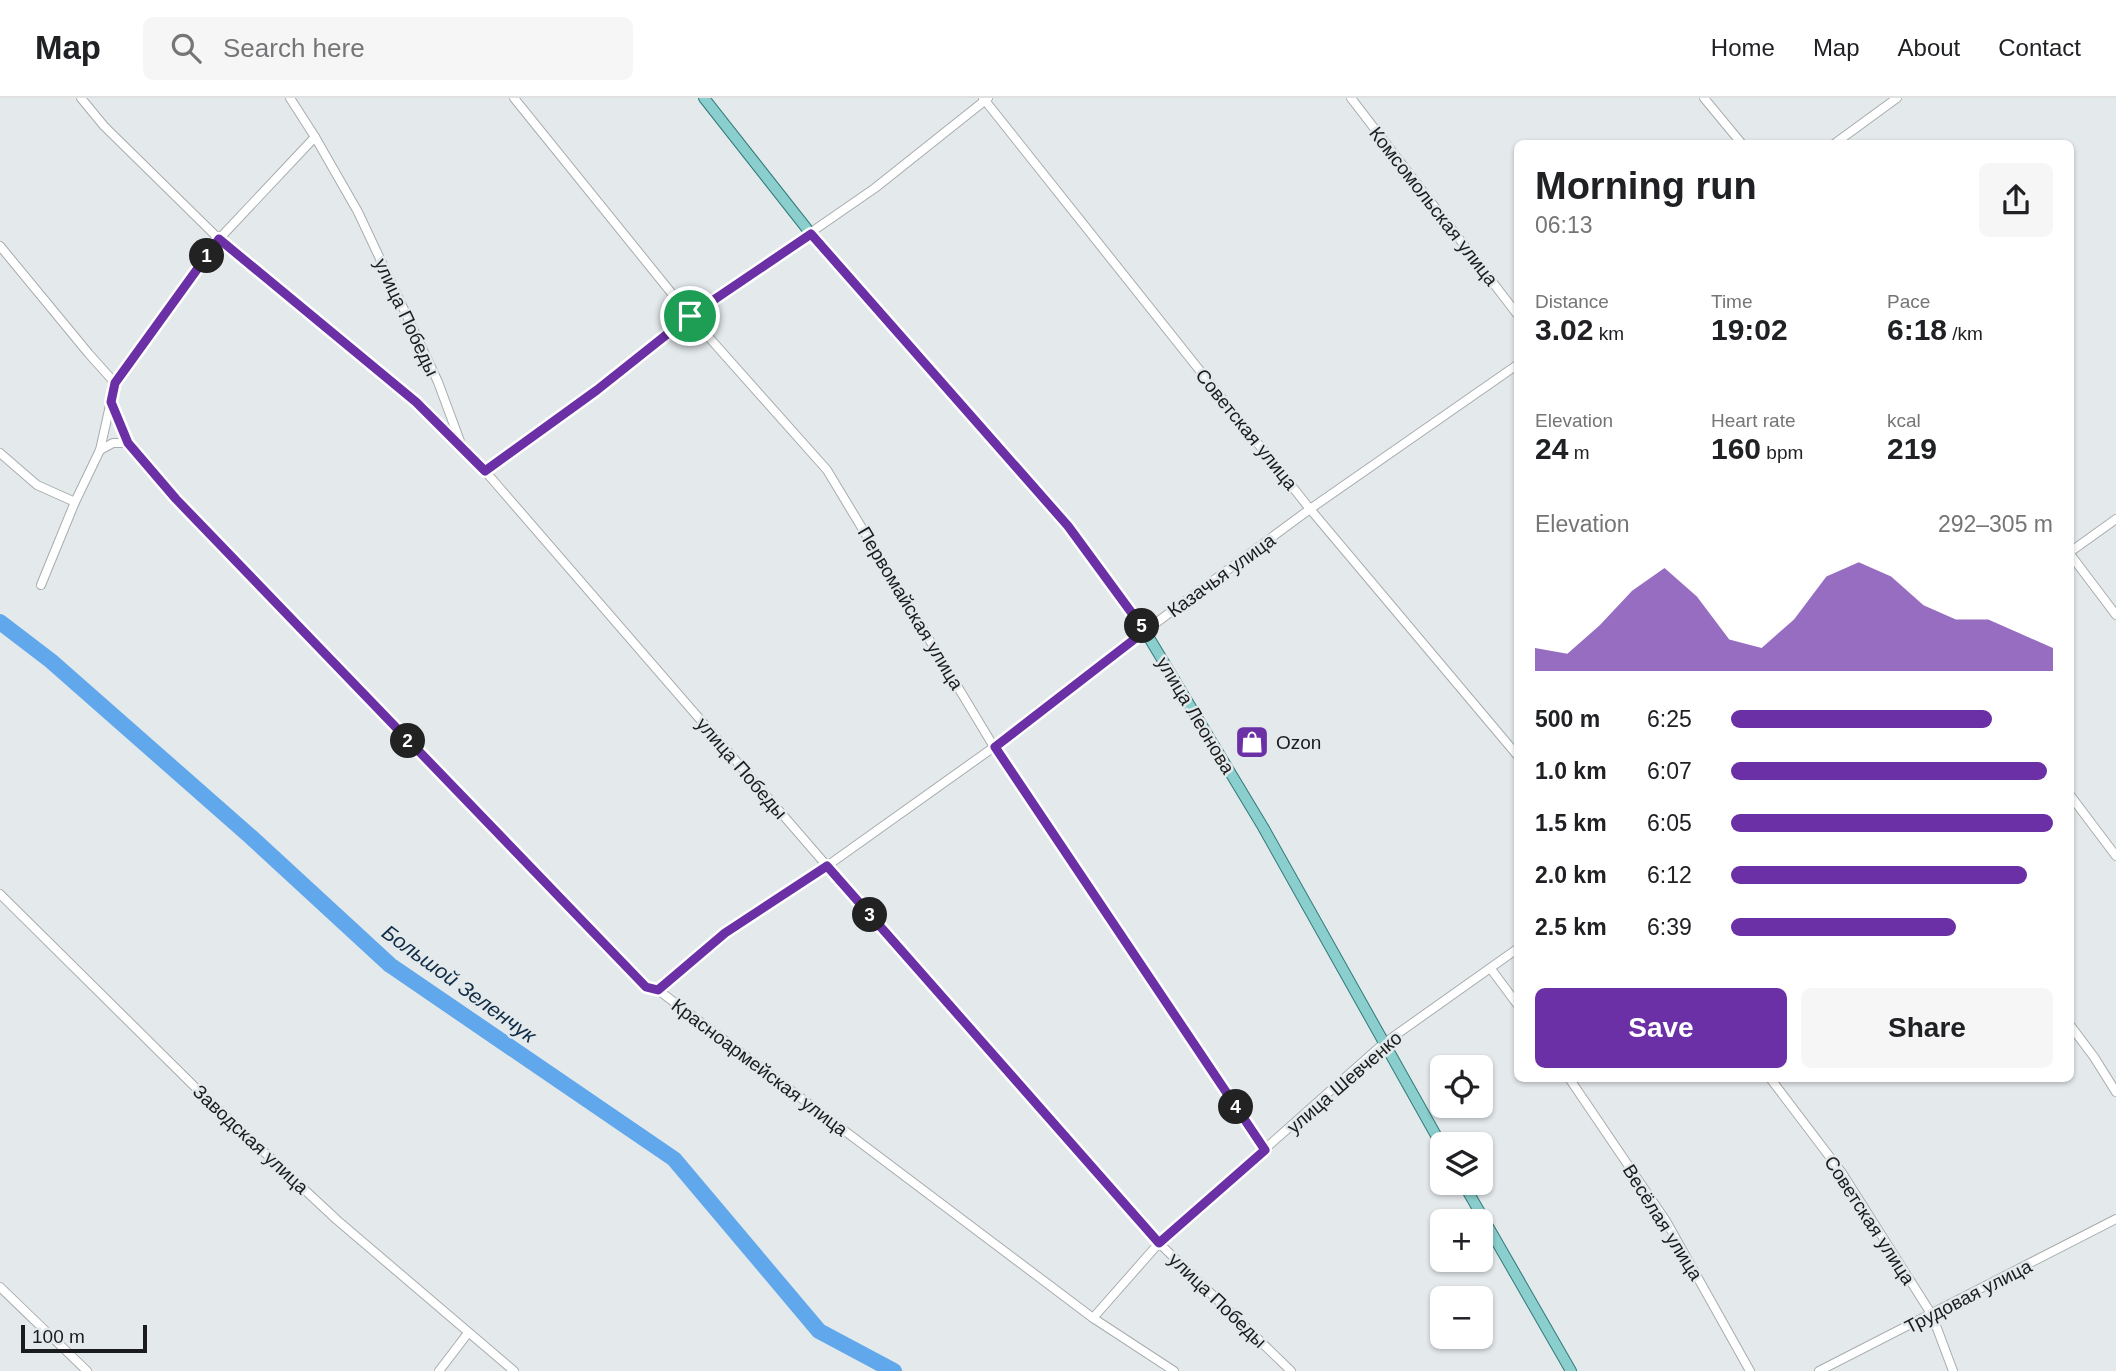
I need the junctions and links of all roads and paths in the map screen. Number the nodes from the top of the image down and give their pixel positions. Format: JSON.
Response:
{"nodes":[{"id":1,"x":81,"y":98,"type":"edge"},
{"id":2,"x":290,"y":98,"type":"edge"},
{"id":3,"x":514,"y":98,"type":"edge"},
{"id":4,"x":704,"y":98,"type":"edge"},
{"id":5,"x":1351,"y":98,"type":"edge"},
{"id":6,"x":1704,"y":98,"type":"edge"},
{"id":7,"x":1897,"y":98,"type":"edge"},
{"id":8,"x":985,"y":99,"type":"edge"},
{"id":9,"x":315,"y":137,"type":"junction"},
{"id":10,"x":1739,"y":140,"type":"edge"},
{"id":11,"x":1839,"y":140,"type":"edge"},
{"id":12,"x":811,"y":234,"type":"junction"},
{"id":13,"x":219,"y":239,"type":"junction"},
{"id":14,"x":0,"y":246,"type":"edge"},
{"id":15,"x":1514,"y":310,"type":"edge"},
{"id":16,"x":690,"y":316,"type":"junction"},
{"id":17,"x":1514,"y":367,"type":"edge"},
{"id":18,"x":115,"y":383,"type":"junction"},
{"id":19,"x":111,"y":402,"type":"junction"},
{"id":20,"x":128,"y":443,"type":"junction"},
{"id":21,"x":461,"y":444,"type":"junction"},
{"id":22,"x":100,"y":450,"type":"junction"},
{"id":23,"x":0,"y":453,"type":"edge"},
{"id":24,"x":485,"y":471,"type":"junction"},
{"id":25,"x":75,"y":502,"type":"junction"},
{"id":26,"x":1310,"y":509,"type":"junction"},
{"id":27,"x":2116,"y":519,"type":"edge"},
{"id":28,"x":2074,"y":550,"type":"edge"},
{"id":29,"x":2074,"y":558,"type":"edge"},
{"id":30,"x":41,"y":585,"type":"dead end"},
{"id":31,"x":2116,"y":615,"type":"edge"},
{"id":32,"x":1145,"y":631,"type":"junction"},
{"id":33,"x":995,"y":747,"type":"junction"},
{"id":34,"x":1514,"y":751,"type":"edge"},
{"id":35,"x":2074,"y":800,"type":"edge"},
{"id":36,"x":2116,"y":856,"type":"edge"},
{"id":37,"x":827,"y":866,"type":"junction"},
{"id":38,"x":0,"y":894,"type":"edge"},
{"id":39,"x":1514,"y":951,"type":"edge"},
{"id":40,"x":1490,"y":969,"type":"junction"},
{"id":41,"x":658,"y":990,"type":"junction"},
{"id":42,"x":1514,"y":1000,"type":"edge"},
{"id":43,"x":2074,"y":1030,"type":"edge"},
{"id":44,"x":1383,"y":1044,"type":"junction"},
{"id":45,"x":1572,"y":1082,"type":"edge"},
{"id":46,"x":1773,"y":1082,"type":"edge"},
{"id":47,"x":2116,"y":1092,"type":"edge"},
{"id":48,"x":1434,"y":1132,"type":"edge"},
{"id":49,"x":1265,"y":1150,"type":"junction"},
{"id":50,"x":1470,"y":1195,"type":"edge"},
{"id":51,"x":2116,"y":1219,"type":"edge"},
{"id":52,"x":1159,"y":1243,"type":"junction"},
{"id":53,"x":0,"y":1287,"type":"edge"},
{"id":54,"x":1932,"y":1315,"type":"junction"},
{"id":55,"x":1093,"y":1318,"type":"junction"},
{"id":56,"x":468,"y":1333,"type":"junction"},
{"id":57,"x":87,"y":1371,"type":"edge"},
{"id":58,"x":439,"y":1371,"type":"edge"},
{"id":59,"x":514,"y":1371,"type":"edge"},
{"id":60,"x":1174,"y":1371,"type":"edge"},
{"id":61,"x":1291,"y":1371,"type":"edge"},
{"id":62,"x":1571,"y":1371,"type":"edge"},
{"id":63,"x":1749,"y":1371,"type":"edge"},
{"id":64,"x":1819,"y":1371,"type":"edge"},
{"id":65,"x":1953,"y":1371,"type":"edge"}],
"edges":[{"from":1,"to":13,"type":"street"},
{"from":2,"to":9,"type":"street","name":"улица Победы"},
{"from":3,"to":16,"type":"street","name":"Первомайская улица"},
{"from":4,"to":12,"type":"main road","name":"улица Леонова"},
{"from":5,"to":15,"type":"street","name":"Комсомольская улица"},
{"from":6,"to":10,"type":"street"},
{"from":7,"to":11,"type":"street"},
{"from":8,"to":12,"type":"street"},
{"from":8,"to":26,"type":"street","name":"Советская улица"},
{"from":9,"to":13,"type":"street"},
{"from":9,"to":21,"type":"street","name":"улица Победы"},
{"from":12,"to":16,"type":"street"},
{"from":12,"to":32,"type":"main road","name":"улица Леонова"},
{"from":13,"to":18,"type":"street"},
{"from":13,"to":21,"type":"street"},
{"from":14,"to":18,"type":"street"},
{"from":16,"to":24,"type":"street"},
{"from":16,"to":33,"type":"street","name":"Первомайская улица"},
{"from":17,"to":26,"type":"street","name":"Казачья улица"},
{"from":18,"to":19,"type":"street"},
{"from":19,"to":20,"type":"street","name":"Красноармейская улица"},
{"from":19,"to":22,"type":"street"},
{"from":20,"to":22,"type":"street"},
{"from":20,"to":41,"type":"street","name":"Красноармейская улица"},
{"from":21,"to":24,"type":"street","name":"улица Победы"},
{"from":22,"to":25,"type":"street"},
{"from":23,"to":25,"type":"street"},
{"from":24,"to":37,"type":"street","name":"улица Победы"},
{"from":25,"to":30,"type":"street"},
{"from":26,"to":32,"type":"street","name":"Казачья улица"},
{"from":26,"to":34,"type":"street","name":"Советская улица"},
{"from":27,"to":28,"type":"street"},
{"from":29,"to":31,"type":"street"},
{"from":32,"to":33,"type":"street","name":"Казачья улица"},
{"from":32,"to":44,"type":"main road","name":"улица Леонова"},
{"from":33,"to":37,"type":"street","name":"Казачья улица"},
{"from":33,"to":49,"type":"street","name":"Первомайская улица"},
{"from":35,"to":36,"type":"street"},
{"from":37,"to":41,"type":"street","name":"Казачья улица"},
{"from":37,"to":52,"type":"street","name":"улица Победы"},
{"from":38,"to":56,"type":"street","name":"Заводская улица"},
{"from":39,"to":40,"type":"street","name":"улица Шевченко"},
{"from":40,"to":42,"type":"street"},
{"from":40,"to":44,"type":"street","name":"улица Шевченко"},
{"from":41,"to":55,"type":"street","name":"Красноармейская улица"},
{"from":43,"to":47,"type":"street"},
{"from":44,"to":48,"type":"main road","name":"улица Леонова"},
{"from":44,"to":49,"type":"street","name":"улица Шевченко"},
{"from":45,"to":63,"type":"street","name":"Весёлая улица"},
{"from":46,"to":54,"type":"street","name":"Советская улица"},
{"from":49,"to":52,"type":"street","name":"улица Шевченко"},
{"from":50,"to":62,"type":"main road"},
{"from":51,"to":54,"type":"street","name":"Трудовая улица"},
{"from":52,"to":55,"type":"street","name":"улица Шевченко"},
{"from":52,"to":61,"type":"street","name":"улица Победы"},
{"from":53,"to":57,"type":"street"},
{"from":54,"to":64,"type":"street","name":"Трудовая улица"},
{"from":54,"to":65,"type":"street","name":"Советская улица"},
{"from":55,"to":60,"type":"street","name":"Красноармейская улица"},
{"from":56,"to":58,"type":"street"},
{"from":56,"to":59,"type":"street","name":"Заводская улица"}]}
